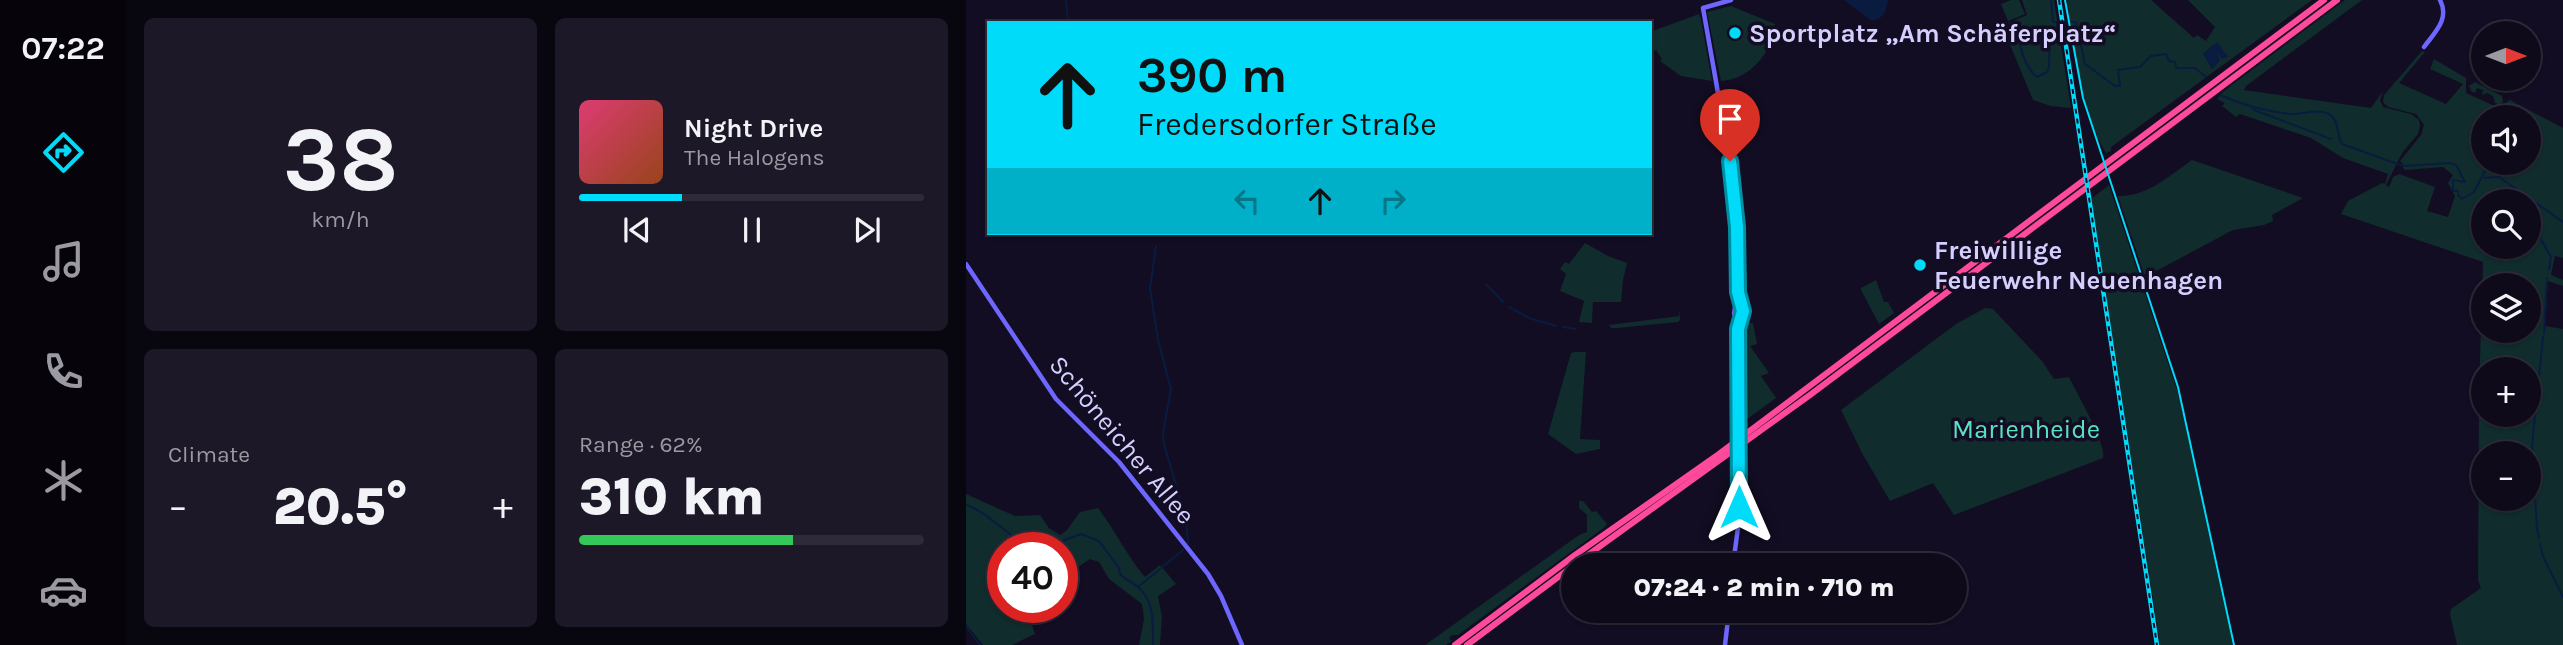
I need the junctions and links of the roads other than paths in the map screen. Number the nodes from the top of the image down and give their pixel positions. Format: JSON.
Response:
{"nodes":[{"id":1,"x":1731,"y":0,"type":"edge"},
{"id":2,"x":2324,"y":0,"type":"edge"},
{"id":3,"x":2337,"y":0,"type":"edge"},
{"id":4,"x":2440,"y":0,"type":"edge"},
{"id":5,"x":2424,"y":47,"type":"dead end"},
{"id":6,"x":966,"y":264,"type":"edge"},
{"id":7,"x":1592,"y":553,"type":"edge"},
{"id":8,"x":1735,"y":553,"type":"edge"},
{"id":9,"x":1561,"y":576,"type":"edge"},
{"id":10,"x":1728,"y":623,"type":"edge"},
{"id":11,"x":1242,"y":645,"type":"edge"},
{"id":12,"x":1455,"y":645,"type":"edge"},
{"id":13,"x":1467,"y":645,"type":"edge"},
{"id":14,"x":1725,"y":645,"type":"edge"}],
"edges":[{"from":1,"to":8,"type":"street","bridge":true},
{"from":2,"to":12,"type":"highway"},
{"from":3,"to":7,"type":"highway"},
{"from":4,"to":5,"type":"street"},
{"from":6,"to":11,"type":"street","name":"Schöneicher Allee"},
{"from":9,"to":13,"type":"highway"},
{"from":10,"to":14,"type":"street"}]}
